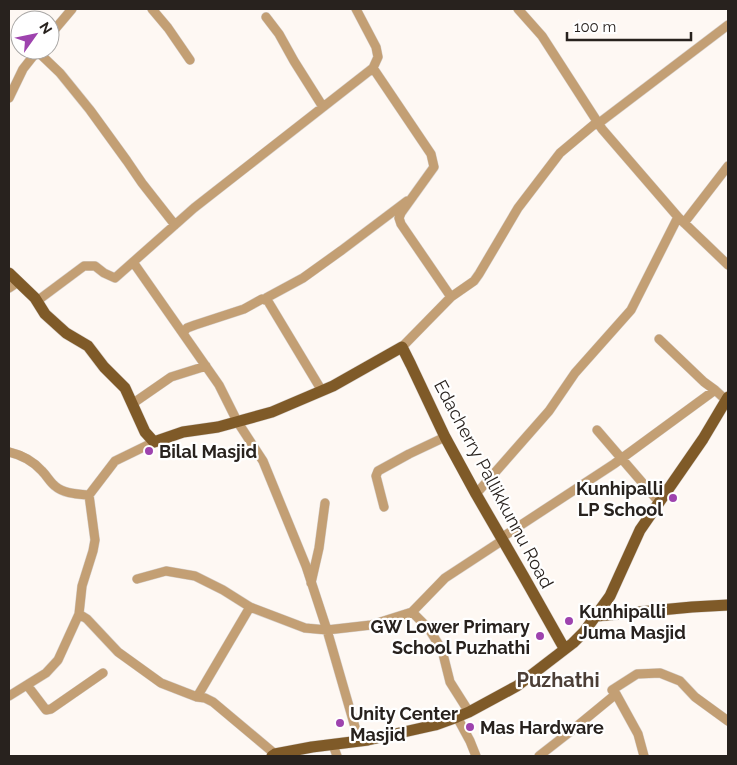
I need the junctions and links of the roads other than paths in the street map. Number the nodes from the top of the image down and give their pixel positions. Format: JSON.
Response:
{"nodes":[{"id":1,"x":72,"y":9,"type":"edge"},
{"id":2,"x":152,"y":9,"type":"edge"},
{"id":3,"x":356,"y":9,"type":"edge"},
{"id":4,"x":518,"y":9,"type":"edge"},
{"id":5,"x":266,"y":17,"type":"dead end"},
{"id":6,"x":60,"y":23,"type":"edge"},
{"id":7,"x":728,"y":25,"type":"edge"},
{"id":8,"x":30,"y":60,"type":"edge"},
{"id":9,"x":47,"y":60,"type":"edge"},
{"id":10,"x":190,"y":60,"type":"dead end"},
{"id":11,"x":373,"y":68,"type":"junction"},
{"id":12,"x":9,"y":98,"type":"edge"},
{"id":13,"x":323,"y":107,"type":"junction"},
{"id":14,"x":598,"y":122,"type":"junction"},
{"id":15,"x":728,"y":166,"type":"edge"},
{"id":16,"x":413,"y":196,"type":"junction"},
{"id":17,"x":682,"y":220,"type":"junction"},
{"id":18,"x":175,"y":225,"type":"junction"},
{"id":19,"x":133,"y":262,"type":"junction"},
{"id":20,"x":728,"y":265,"type":"edge"},
{"id":21,"x":9,"y":273,"type":"edge"},
{"id":22,"x":13,"y":285,"type":"edge"},
{"id":23,"x":451,"y":298,"type":"junction"},
{"id":24,"x":37,"y":301,"type":"junction"},
{"id":25,"x":268,"y":301,"type":"junction"},
{"id":26,"x":183,"y":334,"type":"junction"},
{"id":27,"x":659,"y":339,"type":"dead end"},
{"id":28,"x":402,"y":347,"type":"junction"},
{"id":29,"x":206,"y":366,"type":"junction"},
{"id":30,"x":715,"y":390,"type":"junction"},
{"id":31,"x":322,"y":391,"type":"junction"},
{"id":32,"x":727,"y":399,"type":"edge"},
{"id":33,"x":132,"y":404,"type":"junction"},
{"id":34,"x":237,"y":422,"type":"junction"},
{"id":35,"x":597,"y":430,"type":"dead end"},
{"id":36,"x":445,"y":437,"type":"junction"},
{"id":37,"x":154,"y":442,"type":"junction"},
{"id":38,"x":9,"y":452,"type":"edge"},
{"id":39,"x":621,"y":459,"type":"junction"},
{"id":40,"x":476,"y":494,"type":"junction"},
{"id":41,"x":89,"y":495,"type":"junction"},
{"id":42,"x":659,"y":502,"type":"junction"},
{"id":43,"x":325,"y":503,"type":"dead end"},
{"id":44,"x":384,"y":507,"type":"dead end"},
{"id":45,"x":502,"y":539,"type":"junction"},
{"id":46,"x":137,"y":579,"type":"dead end"},
{"id":47,"x":311,"y":583,"type":"junction"},
{"id":48,"x":728,"y":605,"type":"edge"},
{"id":49,"x":250,"y":607,"type":"junction"},
{"id":50,"x":412,"y":612,"type":"junction"},
{"id":51,"x":79,"y":614,"type":"junction"},
{"id":52,"x":597,"y":616,"type":"junction"},
{"id":53,"x":327,"y":630,"type":"junction"},
{"id":54,"x":564,"y":648,"type":"junction"},
{"id":55,"x":103,"y":673,"type":"dead end"},
{"id":56,"x":27,"y":685,"type":"junction"},
{"id":57,"x":614,"y":692,"type":"junction"},
{"id":58,"x":9,"y":696,"type":"edge"},
{"id":59,"x":197,"y":698,"type":"junction"},
{"id":60,"x":469,"y":712,"type":"junction"},
{"id":61,"x":457,"y":717,"type":"junction"},
{"id":62,"x":728,"y":721,"type":"edge"},
{"id":63,"x":359,"y":741,"type":"junction"},
{"id":64,"x":333,"y":745,"type":"junction"},
{"id":65,"x":274,"y":755,"type":"edge"},
{"id":66,"x":337,"y":756,"type":"edge"},
{"id":67,"x":476,"y":756,"type":"edge"},
{"id":68,"x":539,"y":756,"type":"edge"},
{"id":69,"x":644,"y":756,"type":"edge"}],
"edges":[{"from":1,"to":6,"type":"street"},
{"from":2,"to":10,"type":"street"},
{"from":3,"to":11,"type":"street"},
{"from":4,"to":14,"type":"street"},
{"from":5,"to":13,"type":"street"},
{"from":7,"to":14,"type":"street"},
{"from":8,"to":12,"type":"street"},
{"from":9,"to":18,"type":"street"},
{"from":11,"to":13,"type":"street"},
{"from":11,"to":16,"type":"street"},
{"from":13,"to":18,"type":"street"},
{"from":14,"to":17,"type":"street"},
{"from":14,"to":23,"type":"street"},
{"from":15,"to":17,"type":"street"},
{"from":16,"to":23,"type":"street"},
{"from":16,"to":25,"type":"street"},
{"from":17,"to":20,"type":"street"},
{"from":17,"to":40,"type":"street"},
{"from":18,"to":19,"type":"street"},
{"from":19,"to":24,"type":"street"},
{"from":19,"to":26,"type":"street"},
{"from":21,"to":22,"type":"main road"},
{"from":22,"to":24,"type":"main road"},
{"from":23,"to":28,"type":"street"},
{"from":24,"to":33,"type":"main road"},
{"from":25,"to":26,"type":"street"},
{"from":25,"to":31,"type":"street"},
{"from":26,"to":29,"type":"street"},
{"from":27,"to":30,"type":"street"},
{"from":28,"to":31,"type":"main road"},
{"from":28,"to":36,"type":"main road","name":"Edacherry Pallikkunnu Road"},
{"from":29,"to":33,"type":"street"},
{"from":29,"to":34,"type":"street"},
{"from":30,"to":32,"type":"street"},
{"from":30,"to":39,"type":"street"},
{"from":31,"to":34,"type":"main road"},
{"from":32,"to":42,"type":"main road"},
{"from":33,"to":37,"type":"main road"},
{"from":34,"to":37,"type":"main road"},
{"from":34,"to":47,"type":"street"},
{"from":35,"to":39,"type":"street"},
{"from":36,"to":40,"type":"main road","name":"Edacherry Pallikkunnu Road"},
{"from":36,"to":44,"type":"street"},
{"from":37,"to":41,"type":"street"},
{"from":38,"to":41,"type":"street"},
{"from":39,"to":42,"type":"street"},
{"from":39,"to":45,"type":"street"},
{"from":40,"to":45,"type":"main road","name":"Edacherry Pallikkunnu Road"},
{"from":41,"to":51,"type":"street"},
{"from":42,"to":52,"type":"main road"},
{"from":43,"to":47,"type":"street"},
{"from":45,"to":50,"type":"street"},
{"from":45,"to":54,"type":"main road","name":"Edacherry Pallikkunnu Road"},
{"from":46,"to":49,"type":"street"},
{"from":47,"to":53,"type":"street"},
{"from":48,"to":52,"type":"main road"},
{"from":49,"to":53,"type":"street"},
{"from":49,"to":59,"type":"street"},
{"from":50,"to":53,"type":"street"},
{"from":50,"to":60,"type":"street"},
{"from":51,"to":56,"type":"street"},
{"from":51,"to":59,"type":"street"},
{"from":52,"to":54,"type":"main road"},
{"from":53,"to":63,"type":"street"},
{"from":54,"to":60,"type":"main road"},
{"from":55,"to":56,"type":"street"},
{"from":56,"to":58,"type":"street"},
{"from":57,"to":62,"type":"street"},
{"from":57,"to":68,"type":"street"},
{"from":57,"to":69,"type":"street"},
{"from":59,"to":65,"type":"street"},
{"from":60,"to":61,"type":"main road"},
{"from":61,"to":63,"type":"main road"},
{"from":61,"to":67,"type":"street"},
{"from":63,"to":64,"type":"main road"},
{"from":64,"to":65,"type":"main road"},
{"from":64,"to":66,"type":"street"}]}
